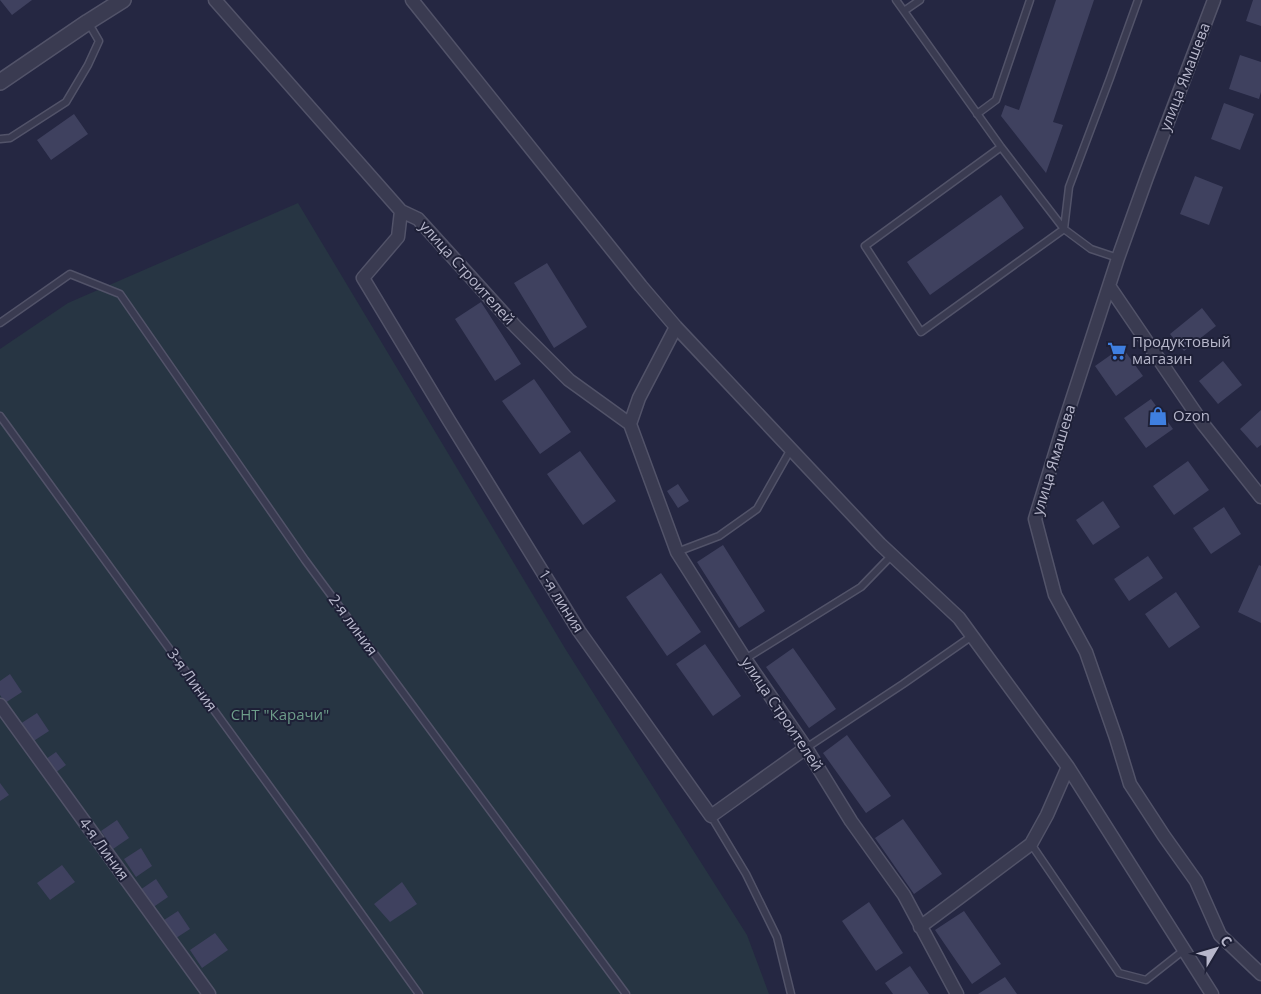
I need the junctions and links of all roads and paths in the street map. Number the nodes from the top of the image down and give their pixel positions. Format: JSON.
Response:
{"nodes":[{"id":1,"x":123,"y":0,"type":"edge"},
{"id":2,"x":215,"y":0,"type":"edge"},
{"id":3,"x":412,"y":0,"type":"edge"},
{"id":4,"x":896,"y":0,"type":"edge"},
{"id":5,"x":920,"y":0,"type":"edge"},
{"id":6,"x":1030,"y":0,"type":"edge"},
{"id":7,"x":1138,"y":0,"type":"edge"},
{"id":8,"x":1214,"y":0,"type":"edge"},
{"id":9,"x":904,"y":11,"type":"junction"},
{"id":10,"x":88,"y":22,"type":"junction"},
{"id":11,"x":0,"y":82,"type":"edge"},
{"id":12,"x":977,"y":114,"type":"junction"},
{"id":13,"x":0,"y":139,"type":"edge"},
{"id":14,"x":1001,"y":147,"type":"junction"},
{"id":15,"x":401,"y":211,"type":"junction"},
{"id":16,"x":1064,"y":229,"type":"junction"},
{"id":17,"x":1118,"y":258,"type":"junction"},
{"id":18,"x":1109,"y":286,"type":"junction"},
{"id":19,"x":0,"y":323,"type":"edge"},
{"id":20,"x":676,"y":327,"type":"junction"},
{"id":21,"x":0,"y":416,"type":"edge"},
{"id":22,"x":630,"y":424,"type":"junction"},
{"id":23,"x":791,"y":449,"type":"junction"},
{"id":24,"x":1261,"y":498,"type":"edge"},
{"id":25,"x":676,"y":552,"type":"junction"},
{"id":26,"x":892,"y":556,"type":"junction"},
{"id":27,"x":972,"y":636,"type":"junction"},
{"id":28,"x":745,"y":659,"type":"junction"},
{"id":29,"x":0,"y":704,"type":"edge"},
{"id":30,"x":806,"y":748,"type":"junction"},
{"id":31,"x":1068,"y":767,"type":"junction"},
{"id":32,"x":712,"y":816,"type":"junction"},
{"id":33,"x":1031,"y":844,"type":"junction"},
{"id":34,"x":920,"y":927,"type":"junction"},
{"id":35,"x":1184,"y":950,"type":"junction"},
{"id":36,"x":1261,"y":974,"type":"edge"},
{"id":37,"x":209,"y":994,"type":"edge"},
{"id":38,"x":419,"y":994,"type":"edge"},
{"id":39,"x":626,"y":994,"type":"edge"},
{"id":40,"x":791,"y":994,"type":"edge"},
{"id":41,"x":957,"y":994,"type":"edge"},
{"id":42,"x":1212,"y":994,"type":"edge"}],
"edges":[{"from":1,"to":10,"type":"street"},
{"from":2,"to":15,"type":"street","name":"улица Строителей"},
{"from":3,"to":20,"type":"street"},
{"from":4,"to":9,"type":"lane"},
{"from":5,"to":9,"type":"lane"},
{"from":6,"to":12,"type":"lane"},
{"from":7,"to":16,"type":"lane"},
{"from":8,"to":17,"type":"street","name":"улица Ямашева"},
{"from":9,"to":12,"type":"lane"},
{"from":10,"to":11,"type":"street"},
{"from":10,"to":13,"type":"lane"},
{"from":12,"to":14,"type":"lane"},
{"from":14,"to":16,"type":"lane"},
{"from":14,"to":16,"type":"lane"},
{"from":15,"to":22,"type":"street","name":"улица Строителей"},
{"from":15,"to":32,"type":"street","name":"1-я линия"},
{"from":16,"to":17,"type":"lane"},
{"from":17,"to":18,"type":"street","name":"улица Ямашева"},
{"from":18,"to":24,"type":"street"},
{"from":18,"to":36,"type":"street","name":"улица Ямашева"},
{"from":19,"to":39,"type":"lane","name":"2-я линия"},
{"from":20,"to":22,"type":"street"},
{"from":20,"to":23,"type":"street"},
{"from":21,"to":38,"type":"lane","name":"3-я Линия"},
{"from":22,"to":25,"type":"street","name":"улица Строителей"},
{"from":23,"to":25,"type":"lane"},
{"from":23,"to":26,"type":"street"},
{"from":25,"to":28,"type":"street","name":"улица Строителей"},
{"from":26,"to":27,"type":"street"},
{"from":26,"to":28,"type":"lane"},
{"from":27,"to":30,"type":"lane"},
{"from":27,"to":31,"type":"street"},
{"from":28,"to":30,"type":"street","name":"улица Строителей"},
{"from":29,"to":37,"type":"street","name":"4-я Линия"},
{"from":30,"to":32,"type":"street"},
{"from":30,"to":34,"type":"street","name":"улица Строителей"},
{"from":31,"to":33,"type":"street"},
{"from":31,"to":35,"type":"street"},
{"from":32,"to":40,"type":"lane","name":"1-я линия"},
{"from":33,"to":34,"type":"street"},
{"from":33,"to":35,"type":"lane"},
{"from":34,"to":41,"type":"street","name":"улица Строителей"},
{"from":35,"to":42,"type":"street"}]}
